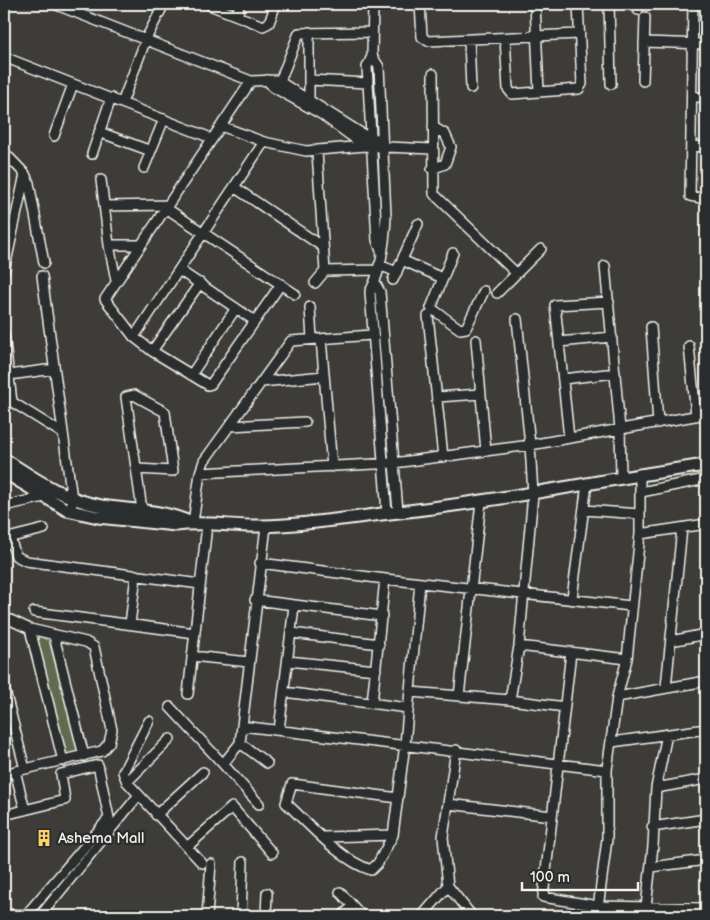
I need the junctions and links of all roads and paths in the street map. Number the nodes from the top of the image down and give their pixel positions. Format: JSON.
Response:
{"nodes":[{"id":1,"x":54,"y":4,"type":"edge"},
{"id":2,"x":164,"y":4,"type":"edge"},
{"id":3,"x":207,"y":4,"type":"edge"},
{"id":4,"x":239,"y":4,"type":"edge"},
{"id":5,"x":276,"y":4,"type":"edge"},
{"id":6,"x":373,"y":4,"type":"edge"},
{"id":7,"x":420,"y":4,"type":"edge"},
{"id":8,"x":536,"y":4,"type":"edge"},
{"id":9,"x":578,"y":4,"type":"edge"},
{"id":10,"x":609,"y":4,"type":"edge"},
{"id":11,"x":693,"y":4,"type":"edge"},
{"id":12,"x":640,"y":10,"type":"edge"},
{"id":13,"x":238,"y":16,"type":"junction"},
{"id":14,"x":310,"y":32,"type":"junction"},
{"id":15,"x":371,"y":32,"type":"junction"},
{"id":16,"x":579,"y":34,"type":"junction"},
{"id":17,"x":537,"y":36,"type":"junction"},
{"id":18,"x":505,"y":38,"type":"junction"},
{"id":19,"x":146,"y":40,"type":"junction"},
{"id":20,"x":469,"y":40,"type":"junction"},
{"id":21,"x":644,"y":42,"type":"junction"},
{"id":22,"x":693,"y":44,"type":"junction"},
{"id":23,"x":706,"y":44,"type":"edge"},
{"id":24,"x":372,"y":56,"type":"junction"},
{"id":25,"x":4,"y":57,"type":"edge"},
{"id":26,"x":433,"y":74,"type":"dead end"},
{"id":27,"x":267,"y":80,"type":"junction"},
{"id":28,"x":309,"y":80,"type":"junction"},
{"id":29,"x":250,"y":81,"type":"junction"},
{"id":30,"x":280,"y":81,"type":"junction"},
{"id":31,"x":642,"y":81,"type":"dead end"},
{"id":32,"x":368,"y":83,"type":"junction"},
{"id":33,"x":73,"y":84,"type":"junction"},
{"id":34,"x":612,"y":84,"type":"dead end"},
{"id":35,"x":471,"y":88,"type":"dead end"},
{"id":36,"x":539,"y":92,"type":"junction"},
{"id":37,"x":692,"y":96,"type":"junction"},
{"id":38,"x":706,"y":97,"type":"edge"},
{"id":39,"x":111,"y":98,"type":"junction"},
{"id":40,"x":308,"y":98,"type":"junction"},
{"id":41,"x":122,"y":103,"type":"junction"},
{"id":42,"x":164,"y":119,"type":"junction"},
{"id":43,"x":221,"y":126,"type":"junction"},
{"id":44,"x":432,"y":127,"type":"junction"},
{"id":45,"x":99,"y":132,"type":"junction"},
{"id":46,"x":54,"y":136,"type":"dead end"},
{"id":47,"x":206,"y":136,"type":"dead end"},
{"id":48,"x":264,"y":142,"type":"junction"},
{"id":49,"x":381,"y":143,"type":"junction"},
{"id":50,"x":368,"y":144,"type":"junction"},
{"id":51,"x":691,"y":146,"type":"junction"},
{"id":52,"x":706,"y":146,"type":"edge"},
{"id":53,"x":432,"y":149,"type":"junction"},
{"id":54,"x":151,"y":151,"type":"junction"},
{"id":55,"x":4,"y":152,"type":"edge"},
{"id":56,"x":316,"y":152,"type":"junction"},
{"id":57,"x":92,"y":154,"type":"dead end"},
{"id":58,"x":144,"y":168,"type":"dead end"},
{"id":59,"x":432,"y":169,"type":"junction"},
{"id":60,"x":25,"y":174,"type":"junction"},
{"id":61,"x":101,"y":180,"type":"dead end"},
{"id":62,"x":234,"y":187,"type":"junction"},
{"id":63,"x":706,"y":199,"type":"edge"},
{"id":64,"x":104,"y":206,"type":"junction"},
{"id":65,"x":167,"y":206,"type":"junction"},
{"id":66,"x":418,"y":224,"type":"dead end"},
{"id":67,"x":204,"y":233,"type":"junction"},
{"id":68,"x":109,"y":245,"type":"junction"},
{"id":69,"x":140,"y":246,"type":"junction"},
{"id":70,"x":323,"y":247,"type":"junction"},
{"id":71,"x":541,"y":249,"type":"dead end"},
{"id":72,"x":381,"y":251,"type":"junction"},
{"id":73,"x":6,"y":254,"type":"edge"},
{"id":74,"x":453,"y":254,"type":"dead end"},
{"id":75,"x":402,"y":260,"type":"junction"},
{"id":76,"x":44,"y":263,"type":"dead end"},
{"id":77,"x":605,"y":266,"type":"dead end"},
{"id":78,"x":378,"y":267,"type":"junction"},
{"id":79,"x":179,"y":270,"type":"junction"},
{"id":80,"x":324,"y":271,"type":"junction"},
{"id":81,"x":4,"y":272,"type":"edge"},
{"id":82,"x":516,"y":273,"type":"junction"},
{"id":83,"x":42,"y":276,"type":"dead end"},
{"id":84,"x":442,"y":278,"type":"junction"},
{"id":85,"x":116,"y":280,"type":"junction"},
{"id":86,"x":200,"y":283,"type":"junction"},
{"id":87,"x":315,"y":283,"type":"dead end"},
{"id":88,"x":375,"y":283,"type":"junction"},
{"id":89,"x":281,"y":284,"type":"junction"},
{"id":90,"x":484,"y":291,"type":"dead end"},
{"id":91,"x":497,"y":293,"type":"dead end"},
{"id":92,"x":295,"y":294,"type":"dead end"},
{"id":93,"x":609,"y":302,"type":"junction"},
{"id":94,"x":310,"y":307,"type":"dead end"},
{"id":95,"x":236,"y":308,"type":"junction"},
{"id":96,"x":428,"y":316,"type":"dead end"},
{"id":97,"x":517,"y":319,"type":"dead end"},
{"id":98,"x":255,"y":320,"type":"junction"},
{"id":99,"x":651,"y":327,"type":"dead end"},
{"id":100,"x":4,"y":335,"type":"edge"},
{"id":101,"x":372,"y":335,"type":"junction"},
{"id":102,"x":134,"y":337,"type":"junction"},
{"id":103,"x":612,"y":337,"type":"junction"},
{"id":104,"x":316,"y":339,"type":"junction"},
{"id":105,"x":476,"y":340,"type":"dead end"},
{"id":106,"x":559,"y":342,"type":"junction"},
{"id":107,"x":689,"y":346,"type":"dead end"},
{"id":108,"x":152,"y":351,"type":"junction"},
{"id":109,"x":54,"y":369,"type":"junction"},
{"id":110,"x":615,"y":373,"type":"junction"},
{"id":111,"x":10,"y":375,"type":"junction"},
{"id":112,"x":191,"y":375,"type":"junction"},
{"id":113,"x":324,"y":376,"type":"junction"},
{"id":114,"x":564,"y":378,"type":"junction"},
{"id":115,"x":262,"y":382,"type":"junction"},
{"id":116,"x":481,"y":394,"type":"junction"},
{"id":117,"x":4,"y":397,"type":"edge"},
{"id":118,"x":436,"y":397,"type":"junction"},
{"id":119,"x":12,"y":402,"type":"junction"},
{"id":120,"x":706,"y":414,"type":"edge"},
{"id":121,"x":696,"y":416,"type":"junction"},
{"id":122,"x":305,"y":422,"type":"dead end"},
{"id":123,"x":658,"y":422,"type":"junction"},
{"id":124,"x":230,"y":426,"type":"junction"},
{"id":125,"x":620,"y":429,"type":"junction"},
{"id":126,"x":62,"y":433,"type":"junction"},
{"id":127,"x":569,"y":438,"type":"junction"},
{"id":128,"x":530,"y":445,"type":"junction"},
{"id":129,"x":486,"y":451,"type":"junction"},
{"id":130,"x":443,"y":457,"type":"junction"},
{"id":131,"x":4,"y":459,"type":"edge"},
{"id":132,"x":394,"y":463,"type":"junction"},
{"id":133,"x":383,"y":464,"type":"junction"},
{"id":134,"x":706,"y":465,"type":"edge"},
{"id":135,"x":332,"y":467,"type":"junction"},
{"id":136,"x":137,"y":470,"type":"junction"},
{"id":137,"x":4,"y":472,"type":"edge"},
{"id":138,"x":200,"y":473,"type":"junction"},
{"id":139,"x":640,"y":474,"type":"junction"},
{"id":140,"x":621,"y":478,"type":"junction"},
{"id":141,"x":706,"y":479,"type":"edge"},
{"id":142,"x":587,"y":484,"type":"junction"},
{"id":143,"x":641,"y":492,"type":"junction"},
{"id":144,"x":533,"y":494,"type":"junction"},
{"id":145,"x":44,"y":498,"type":"junction"},
{"id":146,"x":72,"y":499,"type":"junction"},
{"id":147,"x":481,"y":502,"type":"junction"},
{"id":148,"x":4,"y":506,"type":"edge"},
{"id":149,"x":142,"y":510,"type":"junction"},
{"id":150,"x":584,"y":510,"type":"junction"},
{"id":151,"x":71,"y":511,"type":"junction"},
{"id":152,"x":392,"y":513,"type":"junction"},
{"id":153,"x":640,"y":514,"type":"junction"},
{"id":154,"x":192,"y":523,"type":"junction"},
{"id":155,"x":207,"y":524,"type":"junction"},
{"id":156,"x":706,"y":524,"type":"edge"},
{"id":157,"x":266,"y":526,"type":"junction"},
{"id":158,"x":682,"y":528,"type":"junction"},
{"id":159,"x":44,"y":529,"type":"dead end"},
{"id":160,"x":640,"y":534,"type":"junction"},
{"id":161,"x":6,"y":540,"type":"edge"},
{"id":162,"x":260,"y":563,"type":"junction"},
{"id":163,"x":136,"y":575,"type":"junction"},
{"id":164,"x":385,"y":579,"type":"junction"},
{"id":165,"x":420,"y":583,"type":"junction"},
{"id":166,"x":200,"y":584,"type":"junction"},
{"id":167,"x":472,"y":588,"type":"junction"},
{"id":168,"x":524,"y":594,"type":"junction"},
{"id":169,"x":572,"y":598,"type":"junction"},
{"id":170,"x":255,"y":600,"type":"junction"},
{"id":171,"x":294,"y":606,"type":"junction"},
{"id":172,"x":631,"y":606,"type":"junction"},
{"id":173,"x":34,"y":612,"type":"dead end"},
{"id":174,"x":382,"y":616,"type":"junction"},
{"id":175,"x":4,"y":617,"type":"edge"},
{"id":176,"x":130,"y":624,"type":"junction"},
{"id":177,"x":30,"y":628,"type":"junction"},
{"id":178,"x":195,"y":633,"type":"junction"},
{"id":179,"x":292,"y":633,"type":"junction"},
{"id":180,"x":706,"y":634,"type":"edge"},
{"id":181,"x":54,"y":636,"type":"junction"},
{"id":182,"x":671,"y":641,"type":"junction"},
{"id":183,"x":379,"y":644,"type":"junction"},
{"id":184,"x":519,"y":646,"type":"junction"},
{"id":185,"x":571,"y":652,"type":"junction"},
{"id":186,"x":192,"y":656,"type":"junction"},
{"id":187,"x":627,"y":659,"type":"junction"},
{"id":188,"x":288,"y":661,"type":"junction"},
{"id":189,"x":248,"y":662,"type":"junction"},
{"id":190,"x":376,"y":670,"type":"junction"},
{"id":191,"x":706,"y":681,"type":"edge"},
{"id":192,"x":4,"y":687,"type":"edge"},
{"id":193,"x":666,"y":687,"type":"junction"},
{"id":194,"x":284,"y":692,"type":"junction"},
{"id":195,"x":410,"y":692,"type":"junction"},
{"id":196,"x":188,"y":694,"type":"dead end"},
{"id":197,"x":460,"y":696,"type":"junction"},
{"id":198,"x":618,"y":697,"type":"junction"},
{"id":199,"x":510,"y":700,"type":"junction"},
{"id":200,"x":372,"y":703,"type":"junction"},
{"id":201,"x":170,"y":707,"type":"dead end"},
{"id":202,"x":566,"y":707,"type":"junction"},
{"id":203,"x":408,"y":708,"type":"junction"},
{"id":204,"x":148,"y":721,"type":"dead end"},
{"id":205,"x":242,"y":726,"type":"junction"},
{"id":206,"x":8,"y":729,"type":"edge"},
{"id":207,"x":706,"y":729,"type":"edge"},
{"id":208,"x":279,"y":730,"type":"junction"},
{"id":209,"x":667,"y":734,"type":"junction"},
{"id":210,"x":170,"y":739,"type":"dead end"},
{"id":211,"x":612,"y":742,"type":"junction"},
{"id":212,"x":240,"y":743,"type":"junction"},
{"id":213,"x":405,"y":744,"type":"junction"},
{"id":214,"x":456,"y":750,"type":"junction"},
{"id":215,"x":84,"y":756,"type":"junction"},
{"id":216,"x":63,"y":761,"type":"junction"},
{"id":217,"x":267,"y":763,"type":"dead end"},
{"id":218,"x":559,"y":763,"type":"junction"},
{"id":219,"x":223,"y":764,"type":"junction"},
{"id":220,"x":25,"y":769,"type":"junction"},
{"id":221,"x":608,"y":770,"type":"junction"},
{"id":222,"x":15,"y":771,"type":"junction"},
{"id":223,"x":203,"y":772,"type":"dead end"},
{"id":224,"x":4,"y":774,"type":"edge"},
{"id":225,"x":706,"y":779,"type":"edge"},
{"id":226,"x":126,"y":782,"type":"junction"},
{"id":227,"x":656,"y":788,"type":"junction"},
{"id":228,"x":138,"y":796,"type":"junction"},
{"id":229,"x":398,"y":798,"type":"junction"},
{"id":230,"x":259,"y":804,"type":"dead end"},
{"id":231,"x":448,"y":804,"type":"junction"},
{"id":232,"x":25,"y":810,"type":"junction"},
{"id":233,"x":4,"y":815,"type":"edge"},
{"id":234,"x":156,"y":815,"type":"junction"},
{"id":235,"x":552,"y":816,"type":"junction"},
{"id":236,"x":706,"y":819,"type":"edge"},
{"id":237,"x":652,"y":827,"type":"junction"},
{"id":238,"x":393,"y":835,"type":"junction"},
{"id":239,"x":324,"y":837,"type":"junction"},
{"id":240,"x":187,"y":847,"type":"junction"},
{"id":241,"x":272,"y":853,"type":"dead end"},
{"id":242,"x":706,"y":860,"type":"edge"},
{"id":243,"x":243,"y":862,"type":"dead end"},
{"id":244,"x":651,"y":867,"type":"junction"},
{"id":245,"x":448,"y":886,"type":"junction"},
{"id":246,"x":340,"y":892,"type":"dead end"},
{"id":247,"x":267,"y":894,"type":"dead end"},
{"id":248,"x":353,"y":906,"type":"junction"},
{"id":249,"x":598,"y":906,"type":"junction"},
{"id":250,"x":646,"y":907,"type":"junction"},
{"id":251,"x":706,"y":908,"type":"edge"},
{"id":252,"x":4,"y":914,"type":"edge"},
{"id":253,"x":40,"y":916,"type":"edge"},
{"id":254,"x":206,"y":916,"type":"edge"},
{"id":255,"x":240,"y":916,"type":"edge"},
{"id":256,"x":266,"y":916,"type":"edge"},
{"id":257,"x":342,"y":916,"type":"edge"},
{"id":258,"x":362,"y":916,"type":"edge"},
{"id":259,"x":422,"y":916,"type":"edge"},
{"id":260,"x":472,"y":916,"type":"edge"},
{"id":261,"x":597,"y":916,"type":"edge"}],
"edges":[{"from":1,"to":19,"type":"street"},
{"from":2,"to":19,"type":"street"},
{"from":3,"to":13,"type":"street"},
{"from":4,"to":13,"type":"street"},
{"from":5,"to":13,"type":"street"},
{"from":6,"to":15,"type":"street"},
{"from":7,"to":20,"type":"street"},
{"from":8,"to":17,"type":"street"},
{"from":9,"to":16,"type":"street"},
{"from":10,"to":34,"type":"street"},
{"from":11,"to":22,"type":"street"},
{"from":12,"to":21,"type":"street"},
{"from":14,"to":15,"type":"street"},
{"from":14,"to":28,"type":"street"},
{"from":14,"to":30,"type":"street"},
{"from":15,"to":24,"type":"street"},
{"from":16,"to":17,"type":"street"},
{"from":16,"to":36,"type":"street"},
{"from":17,"to":18,"type":"street"},
{"from":17,"to":36,"type":"street"},
{"from":18,"to":20,"type":"street"},
{"from":18,"to":36,"type":"street"},
{"from":19,"to":29,"type":"street"},
{"from":19,"to":41,"type":"street"},
{"from":20,"to":35,"type":"street"},
{"from":21,"to":22,"type":"street"},
{"from":21,"to":31,"type":"street"},
{"from":22,"to":23,"type":"street"},
{"from":22,"to":37,"type":"street"},
{"from":24,"to":32,"type":"street"},
{"from":24,"to":49,"type":"street"},
{"from":25,"to":33,"type":"street"},
{"from":26,"to":44,"type":"street"},
{"from":27,"to":29,"type":"street"},
{"from":27,"to":30,"type":"street"},
{"from":27,"to":50,"type":"street"},
{"from":28,"to":32,"type":"street"},
{"from":28,"to":40,"type":"street"},
{"from":29,"to":43,"type":"street"},
{"from":30,"to":40,"type":"street"},
{"from":32,"to":50,"type":"street"},
{"from":33,"to":39,"type":"street"},
{"from":33,"to":46,"type":"street"},
{"from":37,"to":38,"type":"street"},
{"from":37,"to":51,"type":"street"},
{"from":39,"to":41,"type":"street"},
{"from":39,"to":45,"type":"street"},
{"from":40,"to":50,"type":"street"},
{"from":41,"to":42,"type":"street"},
{"from":42,"to":47,"type":"street"},
{"from":42,"to":54,"type":"street"},
{"from":43,"to":48,"type":"street"},
{"from":43,"to":65,"type":"street"},
{"from":44,"to":53,"type":"street"},
{"from":44,"to":59,"type":"street"},
{"from":45,"to":54,"type":"street"},
{"from":45,"to":57,"type":"street"},
{"from":48,"to":56,"type":"street"},
{"from":48,"to":62,"type":"street"},
{"from":49,"to":50,"type":"street"},
{"from":49,"to":53,"type":"street"},
{"from":49,"to":72,"type":"street"},
{"from":50,"to":56,"type":"street"},
{"from":50,"to":72,"type":"street"},
{"from":51,"to":52,"type":"street"},
{"from":51,"to":63,"type":"street"},
{"from":53,"to":59,"type":"street"},
{"from":54,"to":58,"type":"street"},
{"from":55,"to":60,"type":"street"},
{"from":56,"to":70,"type":"street"},
{"from":59,"to":82,"type":"street"},
{"from":60,"to":73,"type":"street"},
{"from":60,"to":76,"type":"street"},
{"from":61,"to":64,"type":"street"},
{"from":62,"to":67,"type":"street"},
{"from":62,"to":70,"type":"street"},
{"from":64,"to":65,"type":"street"},
{"from":64,"to":68,"type":"street"},
{"from":65,"to":67,"type":"street"},
{"from":65,"to":69,"type":"street"},
{"from":66,"to":75,"type":"street"},
{"from":67,"to":79,"type":"street"},
{"from":67,"to":89,"type":"street"},
{"from":68,"to":69,"type":"street"},
{"from":68,"to":85,"type":"street"},
{"from":69,"to":85,"type":"street"},
{"from":70,"to":80,"type":"street"},
{"from":71,"to":82,"type":"street"},
{"from":72,"to":78,"type":"street"},
{"from":73,"to":81,"type":"street"},
{"from":74,"to":84,"type":"street"},
{"from":75,"to":78,"type":"street"},
{"from":75,"to":84,"type":"street"},
{"from":77,"to":93,"type":"street"},
{"from":78,"to":80,"type":"street"},
{"from":78,"to":88,"type":"street"},
{"from":79,"to":86,"type":"street"},
{"from":79,"to":102,"type":"street"},
{"from":80,"to":87,"type":"street"},
{"from":82,"to":91,"type":"street"},
{"from":83,"to":109,"type":"street"},
{"from":84,"to":90,"type":"street"},
{"from":85,"to":102,"type":"street"},
{"from":86,"to":95,"type":"street"},
{"from":86,"to":108,"type":"street"},
{"from":88,"to":101,"type":"street"},
{"from":88,"to":132,"type":"street"},
{"from":89,"to":92,"type":"street"},
{"from":89,"to":98,"type":"street"},
{"from":93,"to":103,"type":"street"},
{"from":93,"to":106,"type":"street"},
{"from":94,"to":104,"type":"street"},
{"from":95,"to":98,"type":"street"},
{"from":95,"to":112,"type":"street"},
{"from":96,"to":118,"type":"street"},
{"from":97,"to":128,"type":"street"},
{"from":98,"to":112,"type":"street"},
{"from":99,"to":123,"type":"street"},
{"from":100,"to":111,"type":"street"},
{"from":101,"to":104,"type":"street"},
{"from":101,"to":133,"type":"street"},
{"from":102,"to":108,"type":"street"},
{"from":103,"to":106,"type":"street"},
{"from":103,"to":110,"type":"street"},
{"from":104,"to":113,"type":"street"},
{"from":104,"to":115,"type":"street"},
{"from":105,"to":116,"type":"street"},
{"from":106,"to":114,"type":"street"},
{"from":107,"to":121,"type":"street"},
{"from":108,"to":112,"type":"street"},
{"from":109,"to":111,"type":"street"},
{"from":109,"to":126,"type":"street"},
{"from":110,"to":114,"type":"street"},
{"from":110,"to":125,"type":"street"},
{"from":111,"to":119,"type":"street"},
{"from":113,"to":115,"type":"street"},
{"from":113,"to":135,"type":"street"},
{"from":114,"to":127,"type":"street"},
{"from":115,"to":124,"type":"street"},
{"from":116,"to":118,"type":"street"},
{"from":116,"to":129,"type":"street"},
{"from":117,"to":119,"type":"street"},
{"from":118,"to":130,"type":"street"},
{"from":119,"to":126,"type":"street"},
{"from":120,"to":121,"type":"street"},
{"from":121,"to":123,"type":"street"},
{"from":122,"to":124,"type":"street"},
{"from":123,"to":125,"type":"street"},
{"from":124,"to":138,"type":"street"},
{"from":125,"to":127,"type":"street"},
{"from":125,"to":140,"type":"street"},
{"from":126,"to":146,"type":"street"},
{"from":127,"to":128,"type":"street"},
{"from":128,"to":129,"type":"street"},
{"from":128,"to":144,"type":"street"},
{"from":129,"to":130,"type":"street"},
{"from":130,"to":132,"type":"street"},
{"from":131,"to":146,"type":"street"},
{"from":132,"to":133,"type":"street"},
{"from":132,"to":152,"type":"street"},
{"from":133,"to":135,"type":"street"},
{"from":133,"to":152,"type":"street"},
{"from":134,"to":139,"type":"street"},
{"from":135,"to":138,"type":"street"},
{"from":136,"to":136,"type":"street"},
{"from":136,"to":149,"type":"street"},
{"from":137,"to":145,"type":"street"},
{"from":138,"to":154,"type":"street"},
{"from":139,"to":140,"type":"street"},
{"from":139,"to":143,"type":"street"},
{"from":140,"to":142,"type":"street"},
{"from":141,"to":143,"type":"street"},
{"from":142,"to":144,"type":"street"},
{"from":142,"to":150,"type":"street"},
{"from":143,"to":153,"type":"street"},
{"from":144,"to":147,"type":"street"},
{"from":144,"to":168,"type":"street"},
{"from":145,"to":148,"type":"street"},
{"from":145,"to":151,"type":"street"},
{"from":146,"to":149,"type":"street"},
{"from":146,"to":151,"type":"street"},
{"from":147,"to":152,"type":"street"},
{"from":147,"to":167,"type":"street"},
{"from":149,"to":154,"type":"street"},
{"from":150,"to":153,"type":"street"},
{"from":150,"to":169,"type":"street"},
{"from":151,"to":154,"type":"street"},
{"from":152,"to":157,"type":"street"},
{"from":153,"to":160,"type":"street"},
{"from":154,"to":155,"type":"street"},
{"from":155,"to":157,"type":"street"},
{"from":155,"to":166,"type":"street"},
{"from":156,"to":158,"type":"street"},
{"from":157,"to":162,"type":"street"},
{"from":158,"to":160,"type":"street"},
{"from":158,"to":182,"type":"street"},
{"from":159,"to":161,"type":"street"},
{"from":160,"to":172,"type":"street"},
{"from":161,"to":163,"type":"street"},
{"from":162,"to":164,"type":"street"},
{"from":162,"to":170,"type":"street"},
{"from":163,"to":166,"type":"street"},
{"from":163,"to":176,"type":"street"},
{"from":164,"to":165,"type":"street"},
{"from":164,"to":174,"type":"street"},
{"from":165,"to":167,"type":"street"},
{"from":165,"to":195,"type":"street"},
{"from":166,"to":178,"type":"street"},
{"from":167,"to":168,"type":"street"},
{"from":167,"to":197,"type":"street"},
{"from":168,"to":169,"type":"street"},
{"from":168,"to":184,"type":"street"},
{"from":169,"to":172,"type":"street"},
{"from":170,"to":171,"type":"street"},
{"from":170,"to":189,"type":"street"},
{"from":171,"to":174,"type":"street"},
{"from":171,"to":179,"type":"street"},
{"from":172,"to":187,"type":"street"},
{"from":173,"to":176,"type":"street"},
{"from":174,"to":183,"type":"street"},
{"from":175,"to":177,"type":"street"},
{"from":176,"to":178,"type":"street"},
{"from":177,"to":181,"type":"street"},
{"from":177,"to":216,"type":"street"},
{"from":178,"to":186,"type":"street"},
{"from":179,"to":183,"type":"street"},
{"from":179,"to":188,"type":"street"},
{"from":180,"to":182,"type":"street"},
{"from":181,"to":215,"type":"street"},
{"from":181,"to":215,"type":"street"},
{"from":182,"to":193,"type":"street"},
{"from":183,"to":190,"type":"street"},
{"from":184,"to":185,"type":"street"},
{"from":184,"to":199,"type":"street"},
{"from":185,"to":187,"type":"street"},
{"from":185,"to":202,"type":"street"},
{"from":186,"to":189,"type":"street"},
{"from":186,"to":196,"type":"street"},
{"from":187,"to":198,"type":"street"},
{"from":188,"to":190,"type":"street"},
{"from":188,"to":194,"type":"street"},
{"from":189,"to":205,"type":"street"},
{"from":190,"to":200,"type":"street"},
{"from":191,"to":193,"type":"street"},
{"from":192,"to":206,"type":"street"},
{"from":193,"to":198,"type":"street"},
{"from":194,"to":200,"type":"street"},
{"from":194,"to":208,"type":"street"},
{"from":195,"to":197,"type":"street"},
{"from":195,"to":203,"type":"street"},
{"from":197,"to":199,"type":"street"},
{"from":198,"to":211,"type":"street"},
{"from":199,"to":202,"type":"street"},
{"from":200,"to":203,"type":"street"},
{"from":201,"to":219,"type":"street"},
{"from":202,"to":218,"type":"street"},
{"from":203,"to":213,"type":"street"},
{"from":204,"to":226,"type":"street"},
{"from":205,"to":208,"type":"street"},
{"from":205,"to":212,"type":"street"},
{"from":206,"to":220,"type":"street"},
{"from":207,"to":209,"type":"street"},
{"from":208,"to":213,"type":"street"},
{"from":209,"to":211,"type":"street"},
{"from":209,"to":227,"type":"street"},
{"from":210,"to":226,"type":"street"},
{"from":211,"to":221,"type":"street"},
{"from":212,"to":217,"type":"street"},
{"from":212,"to":219,"type":"street"},
{"from":213,"to":214,"type":"street"},
{"from":213,"to":229,"type":"street"},
{"from":214,"to":218,"type":"street"},
{"from":214,"to":231,"type":"street"},
{"from":215,"to":216,"type":"street"},
{"from":216,"to":220,"type":"street"},
{"from":218,"to":221,"type":"street"},
{"from":218,"to":235,"type":"street"},
{"from":219,"to":230,"type":"street"},
{"from":220,"to":222,"type":"street"},
{"from":221,"to":249,"type":"street"},
{"from":222,"to":224,"type":"street"},
{"from":222,"to":232,"type":"street"},
{"from":223,"to":234,"type":"street"},
{"from":225,"to":227,"type":"street"},
{"from":226,"to":228,"type":"street"},
{"from":227,"to":237,"type":"street"},
{"from":228,"to":234,"type":"street"},
{"from":228,"to":253,"type":"street"},
{"from":229,"to":238,"type":"street"},
{"from":229,"to":239,"type":"street"},
{"from":231,"to":235,"type":"street"},
{"from":231,"to":245,"type":"street"},
{"from":232,"to":233,"type":"street"},
{"from":232,"to":252,"type":"street"},
{"from":234,"to":240,"type":"street"},
{"from":235,"to":249,"type":"street"},
{"from":236,"to":237,"type":"street"},
{"from":237,"to":244,"type":"street"},
{"from":238,"to":239,"type":"street"},
{"from":238,"to":239,"type":"street"},
{"from":240,"to":241,"type":"street"},
{"from":240,"to":254,"type":"street"},
{"from":242,"to":244,"type":"street"},
{"from":243,"to":255,"type":"street"},
{"from":244,"to":250,"type":"street"},
{"from":245,"to":259,"type":"street"},
{"from":245,"to":260,"type":"street"},
{"from":246,"to":248,"type":"street"},
{"from":247,"to":256,"type":"street"},
{"from":248,"to":257,"type":"street"},
{"from":248,"to":258,"type":"street"},
{"from":249,"to":250,"type":"street"},
{"from":249,"to":261,"type":"street"},
{"from":250,"to":251,"type":"street"}]}
